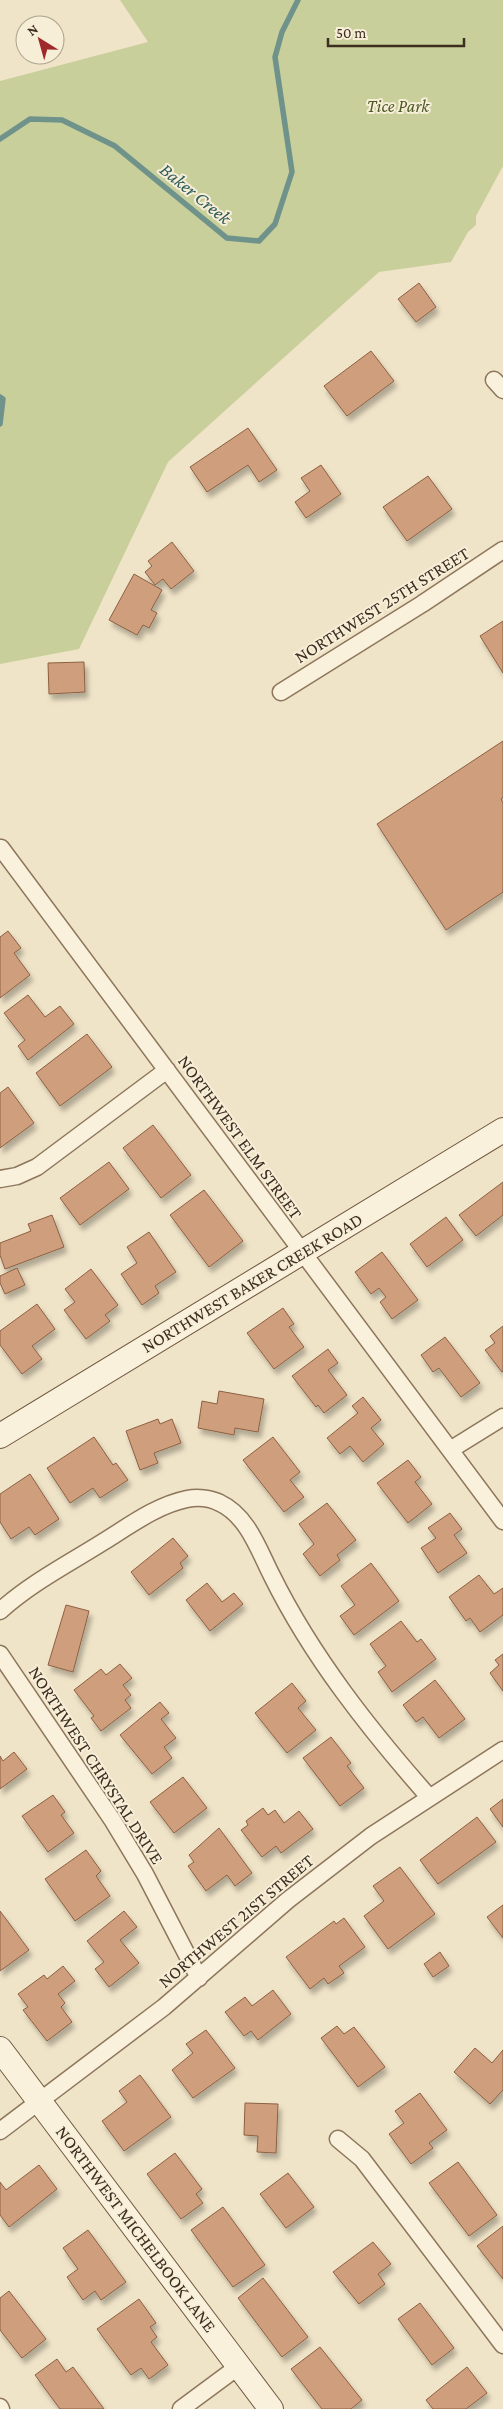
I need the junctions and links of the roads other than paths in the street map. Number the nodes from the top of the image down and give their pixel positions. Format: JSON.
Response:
{"nodes":[{"id":1,"x":503,"y":550,"type":"edge"},
{"id":2,"x":282,"y":692,"type":"dead end"},
{"id":3,"x":1,"y":848,"type":"edge"},
{"id":4,"x":167,"y":1070,"type":"junction"},
{"id":5,"x":503,"y":1130,"type":"edge"},
{"id":6,"x":0,"y":1179,"type":"edge"},
{"id":7,"x":302,"y":1253,"type":"junction"},
{"id":8,"x":503,"y":1417,"type":"edge"},
{"id":9,"x":0,"y":1436,"type":"edge"},
{"id":10,"x":450,"y":1450,"type":"junction"},
{"id":11,"x":503,"y":1521,"type":"edge"},
{"id":12,"x":0,"y":1611,"type":"edge"},
{"id":13,"x":0,"y":1654,"type":"edge"},
{"id":14,"x":503,"y":1750,"type":"edge"},
{"id":15,"x":429,"y":1797,"type":"junction"},
{"id":16,"x":199,"y":1978,"type":"junction"},
{"id":17,"x":0,"y":2049,"type":"edge"},
{"id":18,"x":39,"y":2101,"type":"junction"},
{"id":19,"x":0,"y":2131,"type":"edge"},
{"id":20,"x":338,"y":2139,"type":"dead end"},
{"id":21,"x":503,"y":2345,"type":"edge"},
{"id":22,"x":239,"y":2366,"type":"junction"},
{"id":23,"x":181,"y":2409,"type":"edge"},
{"id":24,"x":271,"y":2409,"type":"edge"}],
"edges":[{"from":1,"to":2,"type":"street","name":"NORTHWEST 25TH STREET"},
{"from":3,"to":4,"type":"street","name":"NORTHWEST ELM STREET"},
{"from":4,"to":6,"type":"street"},
{"from":4,"to":7,"type":"street","name":"NORTHWEST ELM STREET"},
{"from":5,"to":7,"type":"main road","name":"NORTHWEST BAKER CREEK ROAD"},
{"from":7,"to":9,"type":"main road","name":"NORTHWEST BAKER CREEK ROAD"},
{"from":7,"to":10,"type":"street","name":"NORTHWEST ELM STREET"},
{"from":8,"to":10,"type":"street"},
{"from":10,"to":11,"type":"street","name":"NORTHWEST ELM STREET"},
{"from":12,"to":15,"type":"street"},
{"from":13,"to":16,"type":"street","name":"NORTHWEST CHRYSTAL DRIVE"},
{"from":14,"to":15,"type":"street","name":"NORTHWEST 21ST STREET"},
{"from":15,"to":16,"type":"street","name":"NORTHWEST 21ST STREET"},
{"from":16,"to":18,"type":"street","name":"NORTHWEST 21ST STREET"},
{"from":17,"to":18,"type":"main road","name":"NORTHWEST MICHELBOOK LANE"},
{"from":18,"to":19,"type":"street","name":"NORTHWEST 21ST STREET"},
{"from":18,"to":22,"type":"main road","name":"NORTHWEST MICHELBOOK LANE"},
{"from":20,"to":21,"type":"street"},
{"from":22,"to":23,"type":"street"},
{"from":22,"to":24,"type":"main road","name":"NORTHWEST MICHELBOOK LANE"}]}
